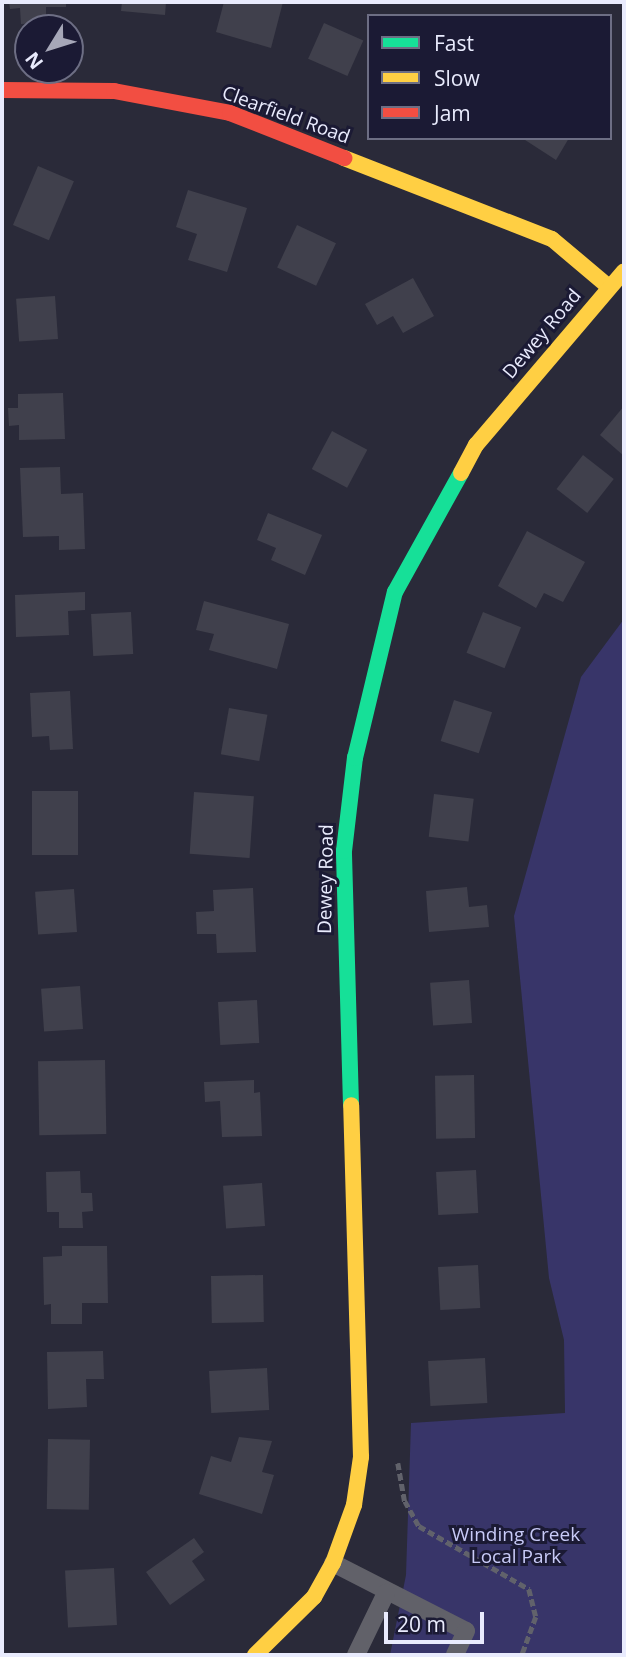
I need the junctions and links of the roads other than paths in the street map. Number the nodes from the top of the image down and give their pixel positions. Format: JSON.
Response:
{"nodes":[{"id":1,"x":2,"y":90,"type":"edge"},
{"id":2,"x":624,"y":271,"type":"edge"},
{"id":3,"x":609,"y":288,"type":"junction"},
{"id":4,"x":333,"y":1563,"type":"junction"},
{"id":5,"x":386,"y":1593,"type":"junction"},
{"id":6,"x":255,"y":1655,"type":"edge"},
{"id":7,"x":356,"y":1655,"type":"edge"},
{"id":8,"x":455,"y":1655,"type":"edge"}],
"edges":[{"from":1,"to":3,"type":"street","name":"Clearfield Road"},
{"from":2,"to":3,"type":"street","name":"Dewey Road"},
{"from":3,"to":4,"type":"street","name":"Dewey Road"},
{"from":4,"to":5,"type":"lane"},
{"from":4,"to":6,"type":"street","name":"Dewey Road"},
{"from":5,"to":7,"type":"lane"},
{"from":5,"to":8,"type":"lane"}]}
